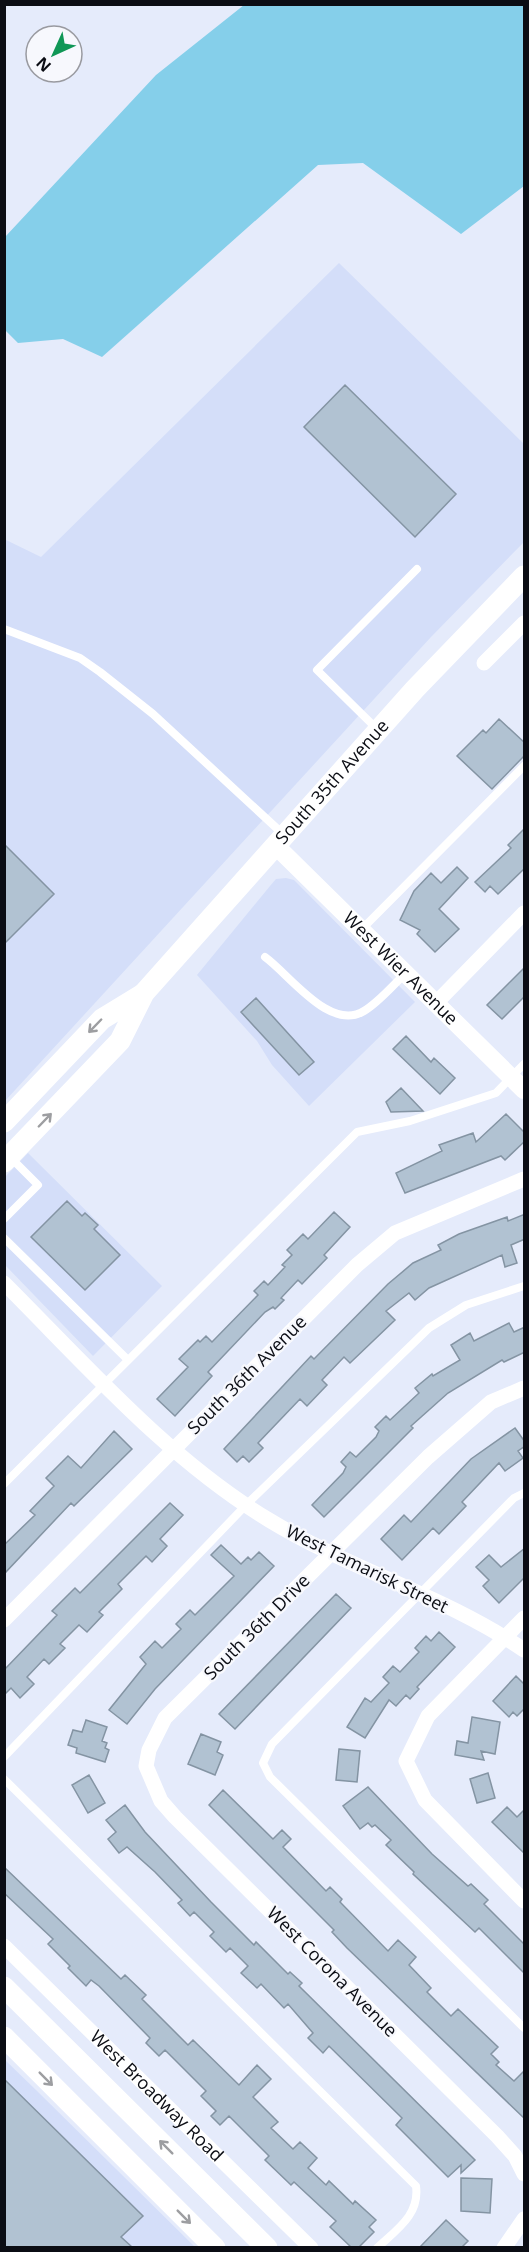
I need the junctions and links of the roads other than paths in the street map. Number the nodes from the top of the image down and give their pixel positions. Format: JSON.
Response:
{"nodes":[{"id":1,"x":417,"y":569,"type":"dead end"},
{"id":2,"x":525,"y":576,"type":"edge"},
{"id":3,"x":525,"y":623,"type":"edge"},
{"id":4,"x":4,"y":629,"type":"edge"},
{"id":5,"x":484,"y":663,"type":"dead end"},
{"id":6,"x":379,"y":730,"type":"junction"},
{"id":7,"x":525,"y":766,"type":"edge"},
{"id":8,"x":280,"y":840,"type":"junction"},
{"id":9,"x":525,"y":913,"type":"edge"},
{"id":10,"x":362,"y":929,"type":"junction"},
{"id":11,"x":265,"y":957,"type":"dead end"},
{"id":12,"x":406,"y":973,"type":"junction"},
{"id":13,"x":144,"y":993,"type":"junction"},
{"id":14,"x":436,"y":1003,"type":"junction"},
{"id":15,"x":525,"y":1064,"type":"edge"},
{"id":16,"x":511,"y":1077,"type":"junction"},
{"id":17,"x":525,"y":1090,"type":"edge"},
{"id":18,"x":4,"y":1122,"type":"edge"},
{"id":19,"x":7,"y":1159,"type":"edge"},
{"id":20,"x":525,"y":1179,"type":"edge"},
{"id":21,"x":4,"y":1219,"type":"edge"},
{"id":22,"x":4,"y":1238,"type":"edge"},
{"id":23,"x":4,"y":1283,"type":"edge"},
{"id":24,"x":525,"y":1286,"type":"edge"},
{"id":25,"x":128,"y":1360,"type":"junction"},
{"id":26,"x":105,"y":1384,"type":"junction"},
{"id":27,"x":525,"y":1388,"type":"edge"},
{"id":28,"x":172,"y":1449,"type":"junction"},
{"id":29,"x":4,"y":1484,"type":"edge"},
{"id":30,"x":525,"y":1493,"type":"edge"},
{"id":31,"x":246,"y":1505,"type":"junction"},
{"id":32,"x":329,"y":1554,"type":"junction"},
{"id":33,"x":419,"y":1594,"type":"junction"},
{"id":34,"x":525,"y":1618,"type":"edge"},
{"id":35,"x":4,"y":1620,"type":"edge"},
{"id":36,"x":505,"y":1637,"type":"junction"},
{"id":37,"x":525,"y":1650,"type":"edge"},
{"id":38,"x":4,"y":1757,"type":"edge"},
{"id":39,"x":146,"y":1766,"type":"joint"},
{"id":40,"x":4,"y":1779,"type":"edge"},
{"id":41,"x":525,"y":1901,"type":"edge"},
{"id":42,"x":4,"y":1946,"type":"edge"},
{"id":43,"x":4,"y":1987,"type":"edge"},
{"id":44,"x":525,"y":2028,"type":"edge"},
{"id":45,"x":4,"y":2037,"type":"edge"},
{"id":46,"x":525,"y":2174,"type":"edge"},
{"id":47,"x":525,"y":2219,"type":"edge"},
{"id":48,"x":215,"y":2247,"type":"edge"},
{"id":49,"x":267,"y":2247,"type":"edge"},
{"id":50,"x":311,"y":2247,"type":"edge"},
{"id":51,"x":377,"y":2247,"type":"edge"},
{"id":52,"x":504,"y":2247,"type":"edge"}],
"edges":[{"from":1,"to":6,"type":"lane"},
{"from":2,"to":6,"type":"main road","name":"South 35th Avenue"},
{"from":3,"to":5,"type":"street"},
{"from":4,"to":8,"type":"lane"},
{"from":6,"to":8,"type":"main road","name":"South 35th Avenue"},
{"from":7,"to":10,"type":"lane"},
{"from":8,"to":10,"type":"street","name":"West Wier Avenue"},
{"from":8,"to":13,"type":"main road","name":"South 35th Avenue"},
{"from":9,"to":14,"type":"street"},
{"from":10,"to":12,"type":"street","name":"West Wier Avenue"},
{"from":11,"to":12,"type":"lane"},
{"from":12,"to":14,"type":"street","name":"West Wier Avenue"},
{"from":13,"to":18,"type":"main road","name":"South 35th Avenue","one_way":true},
{"from":19,"to":13,"type":"main road","name":"South 35th Avenue","one_way":true},
{"from":14,"to":16,"type":"street","name":"West Wier Avenue"},
{"from":15,"to":16,"type":"lane"},
{"from":16,"to":17,"type":"street","name":"West Wier Avenue"},
{"from":16,"to":25,"type":"lane"},
{"from":19,"to":21,"type":"lane"},
{"from":20,"to":28,"type":"street","name":"South 36th Avenue"},
{"from":22,"to":25,"type":"lane"},
{"from":23,"to":26,"type":"street","name":"West Tamarisk Street"},
{"from":24,"to":31,"type":"lane"},
{"from":25,"to":26,"type":"lane"},
{"from":26,"to":28,"type":"street","name":"West Tamarisk Street"},
{"from":26,"to":29,"type":"lane"},
{"from":27,"to":32,"type":"street","name":"South 36th Drive"},
{"from":28,"to":31,"type":"street","name":"West Tamarisk Street"},
{"from":28,"to":35,"type":"street","name":"South 36th Avenue"},
{"from":30,"to":33,"type":"lane"},
{"from":31,"to":32,"type":"street","name":"West Tamarisk Street"},
{"from":31,"to":38,"type":"lane"},
{"from":32,"to":33,"type":"street","name":"West Tamarisk Street"},
{"from":32,"to":39,"type":"street","name":"South 36th Drive"},
{"from":33,"to":36,"type":"street","name":"West Tamarisk Street"},
{"from":33,"to":44,"type":"lane"},
{"from":34,"to":36,"type":"street"},
{"from":36,"to":37,"type":"street","name":"West Tamarisk Street"},
{"from":36,"to":41,"type":"street"},
{"from":39,"to":46,"type":"street","name":"West Corona Avenue"},
{"from":40,"to":51,"type":"lane"},
{"from":42,"to":50,"type":"street","name":"West Broadway Road"},
{"from":49,"to":43,"type":"main road","name":"West Broadway Road","one_way":true},
{"from":45,"to":48,"type":"main road","one_way":true},
{"from":47,"to":52,"type":"street"}]}
